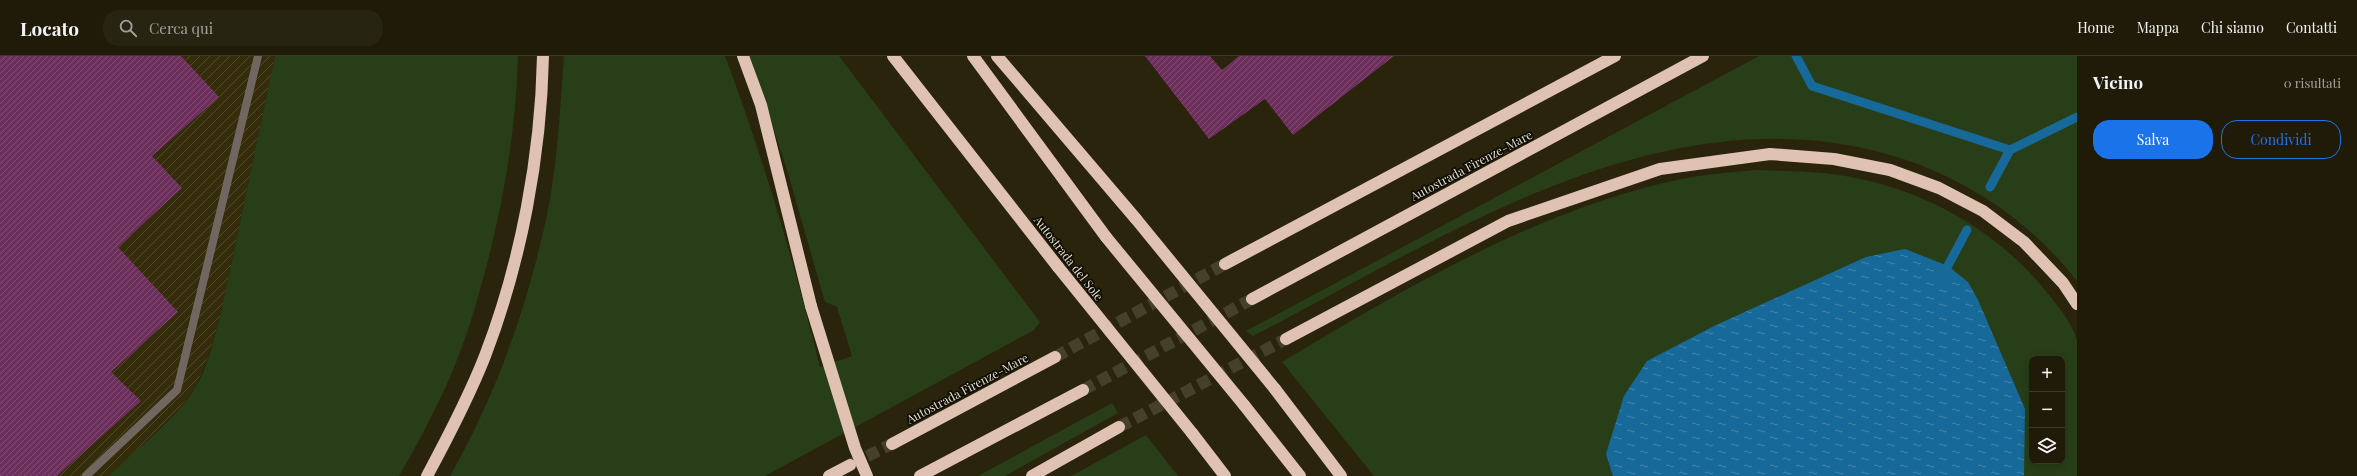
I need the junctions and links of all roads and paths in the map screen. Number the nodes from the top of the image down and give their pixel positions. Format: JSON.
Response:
{"nodes":[{"id":1,"x":258,"y":56,"type":"edge"},
{"id":2,"x":543,"y":56,"type":"edge"},
{"id":3,"x":743,"y":56,"type":"edge"},
{"id":4,"x":893,"y":56,"type":"edge"},
{"id":5,"x":973,"y":56,"type":"edge"},
{"id":6,"x":997,"y":56,"type":"edge"},
{"id":7,"x":1616,"y":56,"type":"edge"},
{"id":8,"x":1703,"y":56,"type":"edge"},
{"id":9,"x":1225,"y":264,"type":"tunnel mouth"},
{"id":10,"x":1252,"y":299,"type":"tunnel mouth"},
{"id":11,"x":2077,"y":304,"type":"edge"},
{"id":12,"x":1286,"y":338,"type":"tunnel mouth"},
{"id":13,"x":1055,"y":357,"type":"tunnel mouth"},
{"id":14,"x":1083,"y":390,"type":"tunnel mouth"},
{"id":15,"x":1119,"y":426,"type":"tunnel mouth"},
{"id":16,"x":892,"y":444,"type":"tunnel mouth"},
{"id":17,"x":850,"y":465,"type":"tunnel mouth"},
{"id":18,"x":86,"y":476,"type":"edge"},
{"id":19,"x":427,"y":476,"type":"edge"},
{"id":20,"x":829,"y":476,"type":"edge"},
{"id":21,"x":867,"y":476,"type":"edge"},
{"id":22,"x":920,"y":476,"type":"edge"},
{"id":23,"x":1032,"y":476,"type":"edge"},
{"id":24,"x":1225,"y":476,"type":"edge"},
{"id":25,"x":1300,"y":476,"type":"edge"},
{"id":26,"x":1341,"y":476,"type":"edge"}],
"edges":[{"from":1,"to":18,"type":"lane"},
{"from":2,"to":19,"type":"highway"},
{"from":3,"to":21,"type":"highway","bridge":true},
{"from":4,"to":24,"type":"highway","name":"Autostrada del Sole","bridge":true},
{"from":5,"to":25,"type":"highway","bridge":true},
{"from":6,"to":26,"type":"highway","bridge":true},
{"from":7,"to":9,"type":"highway"},
{"from":8,"to":10,"type":"highway","name":"Autostrada Firenze-Mare"},
{"from":11,"to":12,"type":"highway"},
{"from":13,"to":16,"type":"highway","name":"Autostrada Firenze-Mare"},
{"from":14,"to":22,"type":"highway"},
{"from":15,"to":23,"type":"highway"},
{"from":17,"to":20,"type":"highway"}]}
